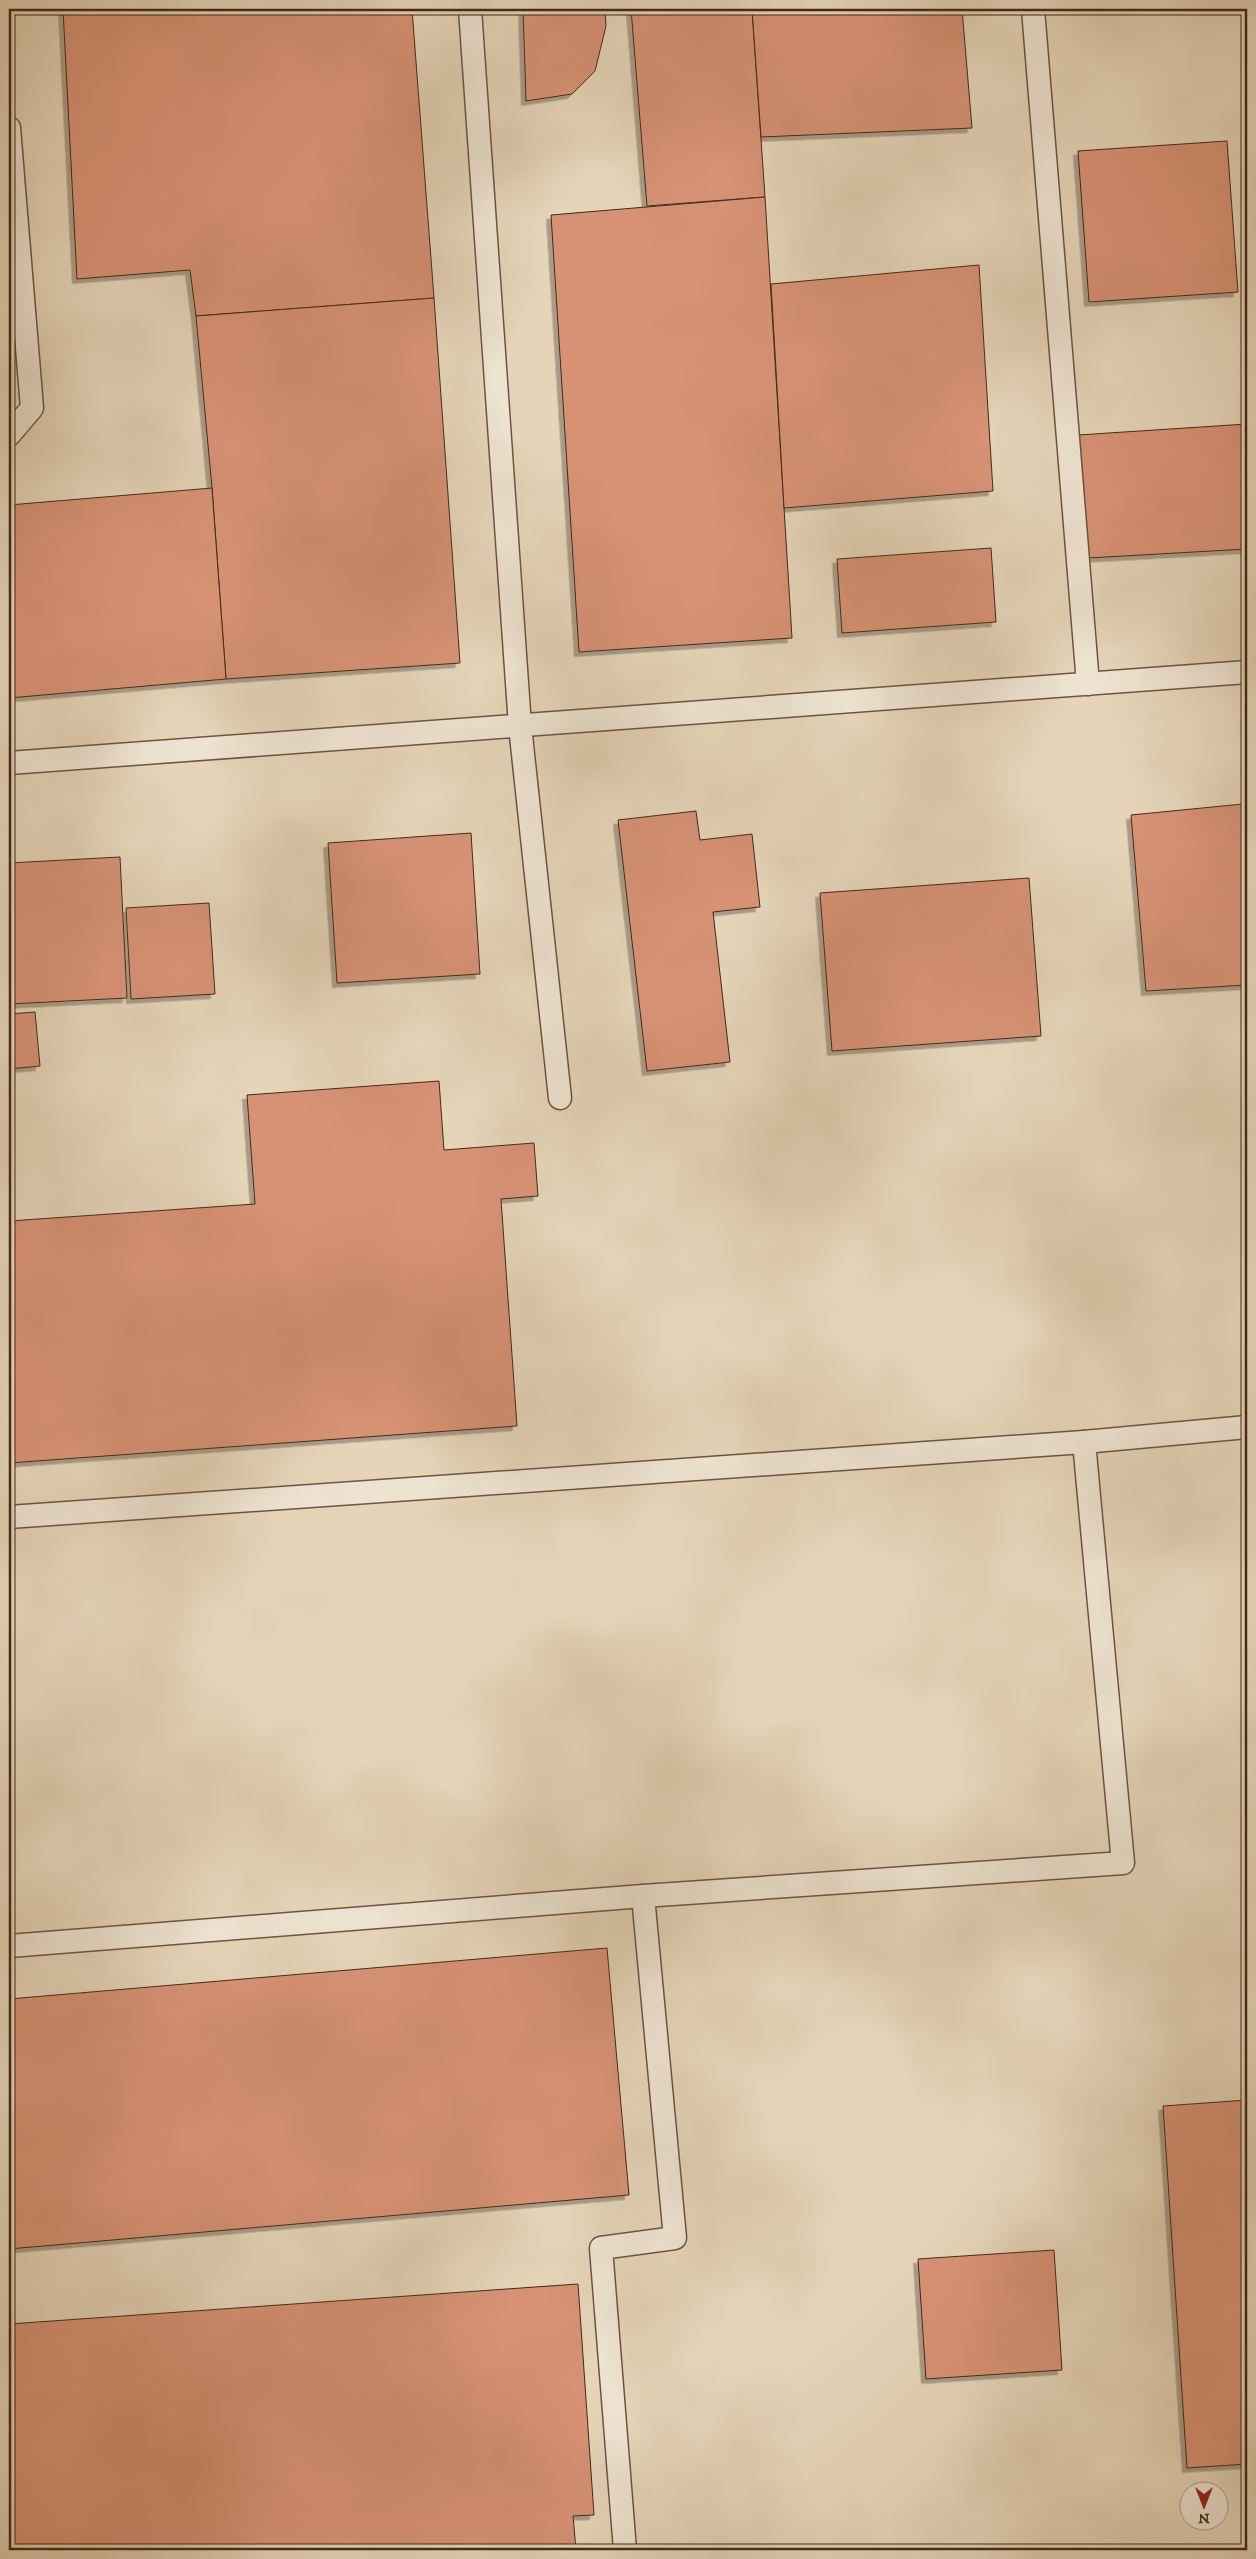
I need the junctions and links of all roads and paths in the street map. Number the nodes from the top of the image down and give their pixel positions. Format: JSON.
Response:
{"nodes":[{"id":1,"x":470,"y":9,"type":"edge"},
{"id":2,"x":1033,"y":9,"type":"edge"},
{"id":3,"x":9,"y":128,"type":"edge"},
{"id":4,"x":9,"y":435,"type":"edge"},
{"id":5,"x":1247,"y":672,"type":"edge"},
{"id":6,"x":1088,"y":684,"type":"junction"},
{"id":7,"x":520,"y":726,"type":"junction"},
{"id":8,"x":9,"y":763,"type":"edge"},
{"id":9,"x":560,"y":1098,"type":"dead end"},
{"id":10,"x":1247,"y":1427,"type":"edge"},
{"id":11,"x":1084,"y":1442,"type":"junction"},
{"id":12,"x":9,"y":1517,"type":"edge"},
{"id":13,"x":644,"y":1896,"type":"junction"},
{"id":14,"x":9,"y":1946,"type":"edge"},
{"id":15,"x":625,"y":2550,"type":"edge"}],
"edges":[{"from":1,"to":7,"type":"lane"},
{"from":2,"to":6,"type":"lane"},
{"from":3,"to":4,"type":"lane"},
{"from":5,"to":6,"type":"lane"},
{"from":6,"to":7,"type":"lane"},
{"from":7,"to":8,"type":"lane"},
{"from":7,"to":9,"type":"lane"},
{"from":10,"to":11,"type":"lane"},
{"from":11,"to":12,"type":"lane"},
{"from":11,"to":13,"type":"lane"},
{"from":13,"to":14,"type":"lane"},
{"from":13,"to":15,"type":"lane"}]}
